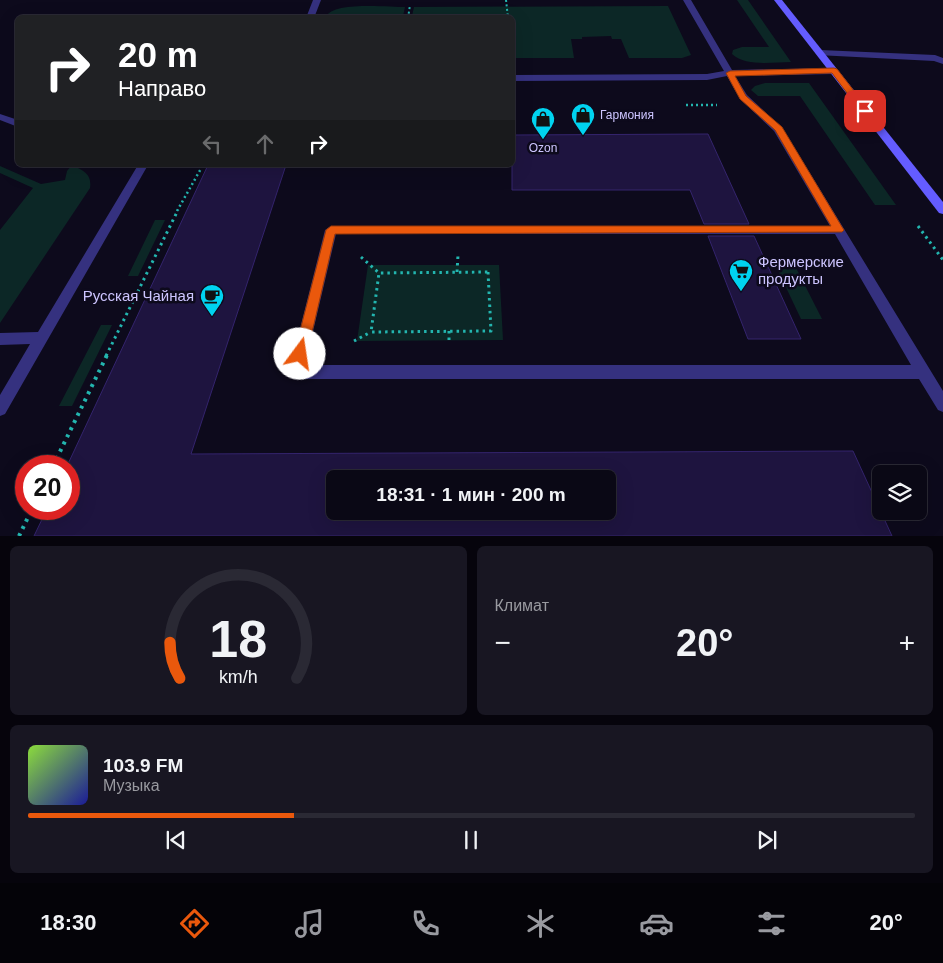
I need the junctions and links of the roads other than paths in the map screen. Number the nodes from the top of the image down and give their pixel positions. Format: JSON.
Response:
{"nodes":[{"id":1,"x":317,"y":0,"type":"edge"},
{"id":2,"x":687,"y":0,"type":"edge"},
{"id":3,"x":778,"y":0,"type":"edge"},
{"id":4,"x":311,"y":15,"type":"edge"},
{"id":5,"x":820,"y":53,"type":"junction"},
{"id":6,"x":943,"y":61,"type":"edge"},
{"id":7,"x":834,"y":71,"type":"junction"},
{"id":8,"x":730,"y":73,"type":"junction"},
{"id":9,"x":515,"y":78,"type":"edge"},
{"id":10,"x":0,"y":117,"type":"edge"},
{"id":11,"x":15,"y":123,"type":"edge"},
{"id":12,"x":142,"y":167,"type":"edge"},
{"id":13,"x":943,"y":210,"type":"edge"},
{"id":14,"x":838,"y":230,"type":"junction"},
{"id":15,"x":42,"y":338,"type":"junction"},
{"id":16,"x":0,"y":339,"type":"edge"},
{"id":17,"x":923,"y":372,"type":"junction"},
{"id":18,"x":943,"y":406,"type":"edge"},
{"id":19,"x":0,"y":409,"type":"edge"}],
"edges":[{"from":1,"to":4,"type":"lane"},
{"from":2,"to":8,"type":"lane"},
{"from":3,"to":5,"type":"street"},
{"from":5,"to":6,"type":"lane"},
{"from":5,"to":7,"type":"street"},
{"from":7,"to":8,"type":"lane"},
{"from":7,"to":13,"type":"street"},
{"from":8,"to":9,"type":"lane"},
{"from":8,"to":14,"type":"lane"},
{"from":10,"to":11,"type":"lane"},
{"from":12,"to":15,"type":"lane"},
{"from":14,"to":17,"type":"lane"},
{"from":14,"to":17,"type":"lane"},
{"from":15,"to":16,"type":"lane"},
{"from":15,"to":19,"type":"lane"},
{"from":17,"to":18,"type":"lane"}]}
